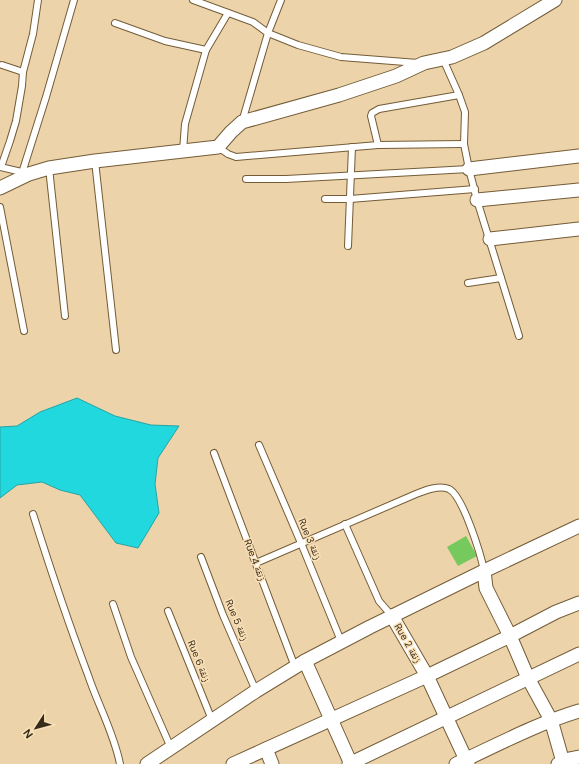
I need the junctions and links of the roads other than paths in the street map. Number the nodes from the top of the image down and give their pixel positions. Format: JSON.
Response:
{"nodes":[{"id":1,"x":38,"y":0,"type":"edge"},
{"id":2,"x":74,"y":0,"type":"edge"},
{"id":3,"x":193,"y":0,"type":"edge"},
{"id":4,"x":282,"y":0,"type":"edge"},
{"id":5,"x":555,"y":0,"type":"edge"},
{"id":6,"x":542,"y":4,"type":"edge"},
{"id":7,"x":228,"y":13,"type":"junction"},
{"id":8,"x":115,"y":23,"type":"dead end"},
{"id":9,"x":268,"y":33,"type":"junction"},
{"id":10,"x":206,"y":50,"type":"junction"},
{"id":11,"x":443,"y":59,"type":"junction"},
{"id":12,"x":424,"y":63,"type":"junction"},
{"id":13,"x":2,"y":65,"type":"dead end"},
{"id":14,"x":23,"y":72,"type":"junction"},
{"id":15,"x":459,"y":95,"type":"junction"},
{"id":16,"x":242,"y":122,"type":"junction"},
{"id":17,"x":464,"y":144,"type":"junction"},
{"id":18,"x":378,"y":145,"type":"junction"},
{"id":19,"x":218,"y":147,"type":"junction"},
{"id":20,"x":352,"y":147,"type":"junction"},
{"id":21,"x":183,"y":151,"type":"junction"},
{"id":22,"x":579,"y":156,"type":"edge"},
{"id":23,"x":95,"y":161,"type":"junction"},
{"id":24,"x":0,"y":167,"type":"edge"},
{"id":25,"x":49,"y":168,"type":"junction"},
{"id":26,"x":469,"y":169,"type":"junction"},
{"id":27,"x":25,"y":173,"type":"junction"},
{"id":28,"x":350,"y":175,"type":"junction"},
{"id":29,"x":246,"y":179,"type":"dead end"},
{"id":30,"x":0,"y":188,"type":"edge"},
{"id":31,"x":579,"y":190,"type":"edge"},
{"id":32,"x":476,"y":195,"type":"junction"},
{"id":33,"x":325,"y":199,"type":"dead end"},
{"id":34,"x":350,"y":199,"type":"junction"},
{"id":35,"x":0,"y":207,"type":"edge"},
{"id":36,"x":579,"y":228,"type":"edge"},
{"id":37,"x":490,"y":239,"type":"junction"},
{"id":38,"x":348,"y":246,"type":"dead end"},
{"id":39,"x":501,"y":278,"type":"junction"},
{"id":40,"x":468,"y":283,"type":"dead end"},
{"id":41,"x":65,"y":316,"type":"dead end"},
{"id":42,"x":24,"y":331,"type":"dead end"},
{"id":43,"x":519,"y":336,"type":"dead end"},
{"id":44,"x":116,"y":350,"type":"dead end"},
{"id":45,"x":259,"y":445,"type":"dead end"},
{"id":46,"x":214,"y":453,"type":"dead end"},
{"id":47,"x":33,"y":514,"type":"dead end"},
{"id":48,"x":345,"y":524,"type":"junction"},
{"id":49,"x":579,"y":526,"type":"edge"},
{"id":50,"x":301,"y":543,"type":"junction"},
{"id":51,"x":202,"y":557,"type":"dead end"},
{"id":52,"x":256,"y":563,"type":"junction"},
{"id":53,"x":484,"y":571,"type":"junction"},
{"id":54,"x":579,"y":603,"type":"edge"},
{"id":55,"x":113,"y":604,"type":"dead end"},
{"id":56,"x":168,"y":611,"type":"dead end"},
{"id":57,"x":392,"y":616,"type":"junction"},
{"id":58,"x":510,"y":636,"type":"junction"},
{"id":59,"x":341,"y":641,"type":"junction"},
{"id":60,"x":579,"y":654,"type":"edge"},
{"id":61,"x":300,"y":664,"type":"junction"},
{"id":62,"x":428,"y":676,"type":"junction"},
{"id":63,"x":528,"y":678,"type":"junction"},
{"id":64,"x":256,"y":691,"type":"junction"},
{"id":65,"x":579,"y":711,"type":"edge"},
{"id":66,"x":448,"y":717,"type":"junction"},
{"id":67,"x":212,"y":720,"type":"junction"},
{"id":68,"x":330,"y":720,"type":"junction"},
{"id":69,"x":552,"y":720,"type":"junction"},
{"id":70,"x":171,"y":748,"type":"junction"},
{"id":71,"x":266,"y":749,"type":"junction"},
{"id":72,"x":579,"y":757,"type":"edge"},
{"id":73,"x":463,"y":762,"type":"edge"},
{"id":74,"x":560,"y":763,"type":"edge"},
{"id":75,"x":120,"y":764,"type":"edge"},
{"id":76,"x":147,"y":764,"type":"edge"},
{"id":77,"x":233,"y":764,"type":"edge"},
{"id":78,"x":272,"y":764,"type":"edge"},
{"id":79,"x":350,"y":764,"type":"edge"}],
"edges":[{"from":1,"to":14,"type":"lane"},
{"from":2,"to":27,"type":"lane"},
{"from":3,"to":7,"type":"lane"},
{"from":4,"to":9,"type":"lane"},
{"from":5,"to":6,"type":"street"},
{"from":6,"to":11,"type":"street"},
{"from":7,"to":9,"type":"lane"},
{"from":7,"to":10,"type":"lane"},
{"from":8,"to":10,"type":"lane"},
{"from":9,"to":12,"type":"lane"},
{"from":9,"to":16,"type":"lane"},
{"from":10,"to":21,"type":"lane"},
{"from":11,"to":12,"type":"street"},
{"from":11,"to":15,"type":"lane"},
{"from":12,"to":16,"type":"street"},
{"from":13,"to":14,"type":"lane"},
{"from":14,"to":24,"type":"lane"},
{"from":15,"to":17,"type":"lane"},
{"from":15,"to":18,"type":"lane"},
{"from":16,"to":19,"type":"street"},
{"from":17,"to":18,"type":"lane"},
{"from":17,"to":26,"type":"lane"},
{"from":18,"to":20,"type":"lane"},
{"from":19,"to":20,"type":"lane"},
{"from":19,"to":21,"type":"street"},
{"from":20,"to":28,"type":"lane"},
{"from":21,"to":23,"type":"street"},
{"from":22,"to":26,"type":"street"},
{"from":23,"to":25,"type":"street"},
{"from":23,"to":44,"type":"lane"},
{"from":24,"to":27,"type":"lane"},
{"from":25,"to":27,"type":"street"},
{"from":25,"to":41,"type":"lane"},
{"from":26,"to":28,"type":"lane"},
{"from":26,"to":32,"type":"lane"},
{"from":27,"to":30,"type":"street"},
{"from":28,"to":29,"type":"lane"},
{"from":28,"to":34,"type":"lane"},
{"from":31,"to":32,"type":"street"},
{"from":32,"to":34,"type":"lane"},
{"from":32,"to":37,"type":"lane"},
{"from":33,"to":34,"type":"lane"},
{"from":34,"to":38,"type":"lane"},
{"from":35,"to":42,"type":"lane"},
{"from":36,"to":37,"type":"street"},
{"from":37,"to":39,"type":"lane"},
{"from":39,"to":40,"type":"lane"},
{"from":39,"to":43,"type":"lane"},
{"from":45,"to":50,"type":"lane","name":"Rue 3 زنقة"},
{"from":46,"to":52,"type":"lane","name":"Rue 4 زنقة"},
{"from":47,"to":75,"type":"lane"},
{"from":48,"to":50,"type":"lane"},
{"from":48,"to":53,"type":"lane"},
{"from":48,"to":57,"type":"lane","name":"Rue 2 زنقة"},
{"from":49,"to":53,"type":"street"},
{"from":50,"to":52,"type":"lane"},
{"from":50,"to":59,"type":"lane","name":"Rue 3 زنقة"},
{"from":51,"to":64,"type":"lane","name":"Rue 5 زنقة"},
{"from":52,"to":61,"type":"lane","name":"Rue 4 زنقة"},
{"from":53,"to":57,"type":"street"},
{"from":53,"to":58,"type":"street"},
{"from":54,"to":58,"type":"street"},
{"from":55,"to":70,"type":"lane"},
{"from":56,"to":67,"type":"lane","name":"Rue 6 زنقة"},
{"from":57,"to":59,"type":"street"},
{"from":57,"to":62,"type":"street","name":"Rue 2 زنقة"},
{"from":58,"to":62,"type":"street"},
{"from":58,"to":63,"type":"street"},
{"from":59,"to":61,"type":"street"},
{"from":60,"to":63,"type":"street"},
{"from":61,"to":64,"type":"street"},
{"from":61,"to":68,"type":"street","name":"Rue 4 زنقة"},
{"from":62,"to":66,"type":"street","name":"Rue 2 زنقة"},
{"from":62,"to":68,"type":"street"},
{"from":63,"to":66,"type":"street"},
{"from":63,"to":69,"type":"street"},
{"from":64,"to":67,"type":"street"},
{"from":65,"to":69,"type":"street"},
{"from":66,"to":73,"type":"street","name":"Rue 2 زنقة"},
{"from":66,"to":79,"type":"street"},
{"from":67,"to":70,"type":"street"},
{"from":68,"to":71,"type":"street"},
{"from":68,"to":79,"type":"street","name":"Rue 4 زنقة"},
{"from":69,"to":73,"type":"street"},
{"from":69,"to":74,"type":"street"},
{"from":70,"to":76,"type":"street"},
{"from":71,"to":77,"type":"street"},
{"from":71,"to":78,"type":"street"},
{"from":72,"to":74,"type":"street"}]}
